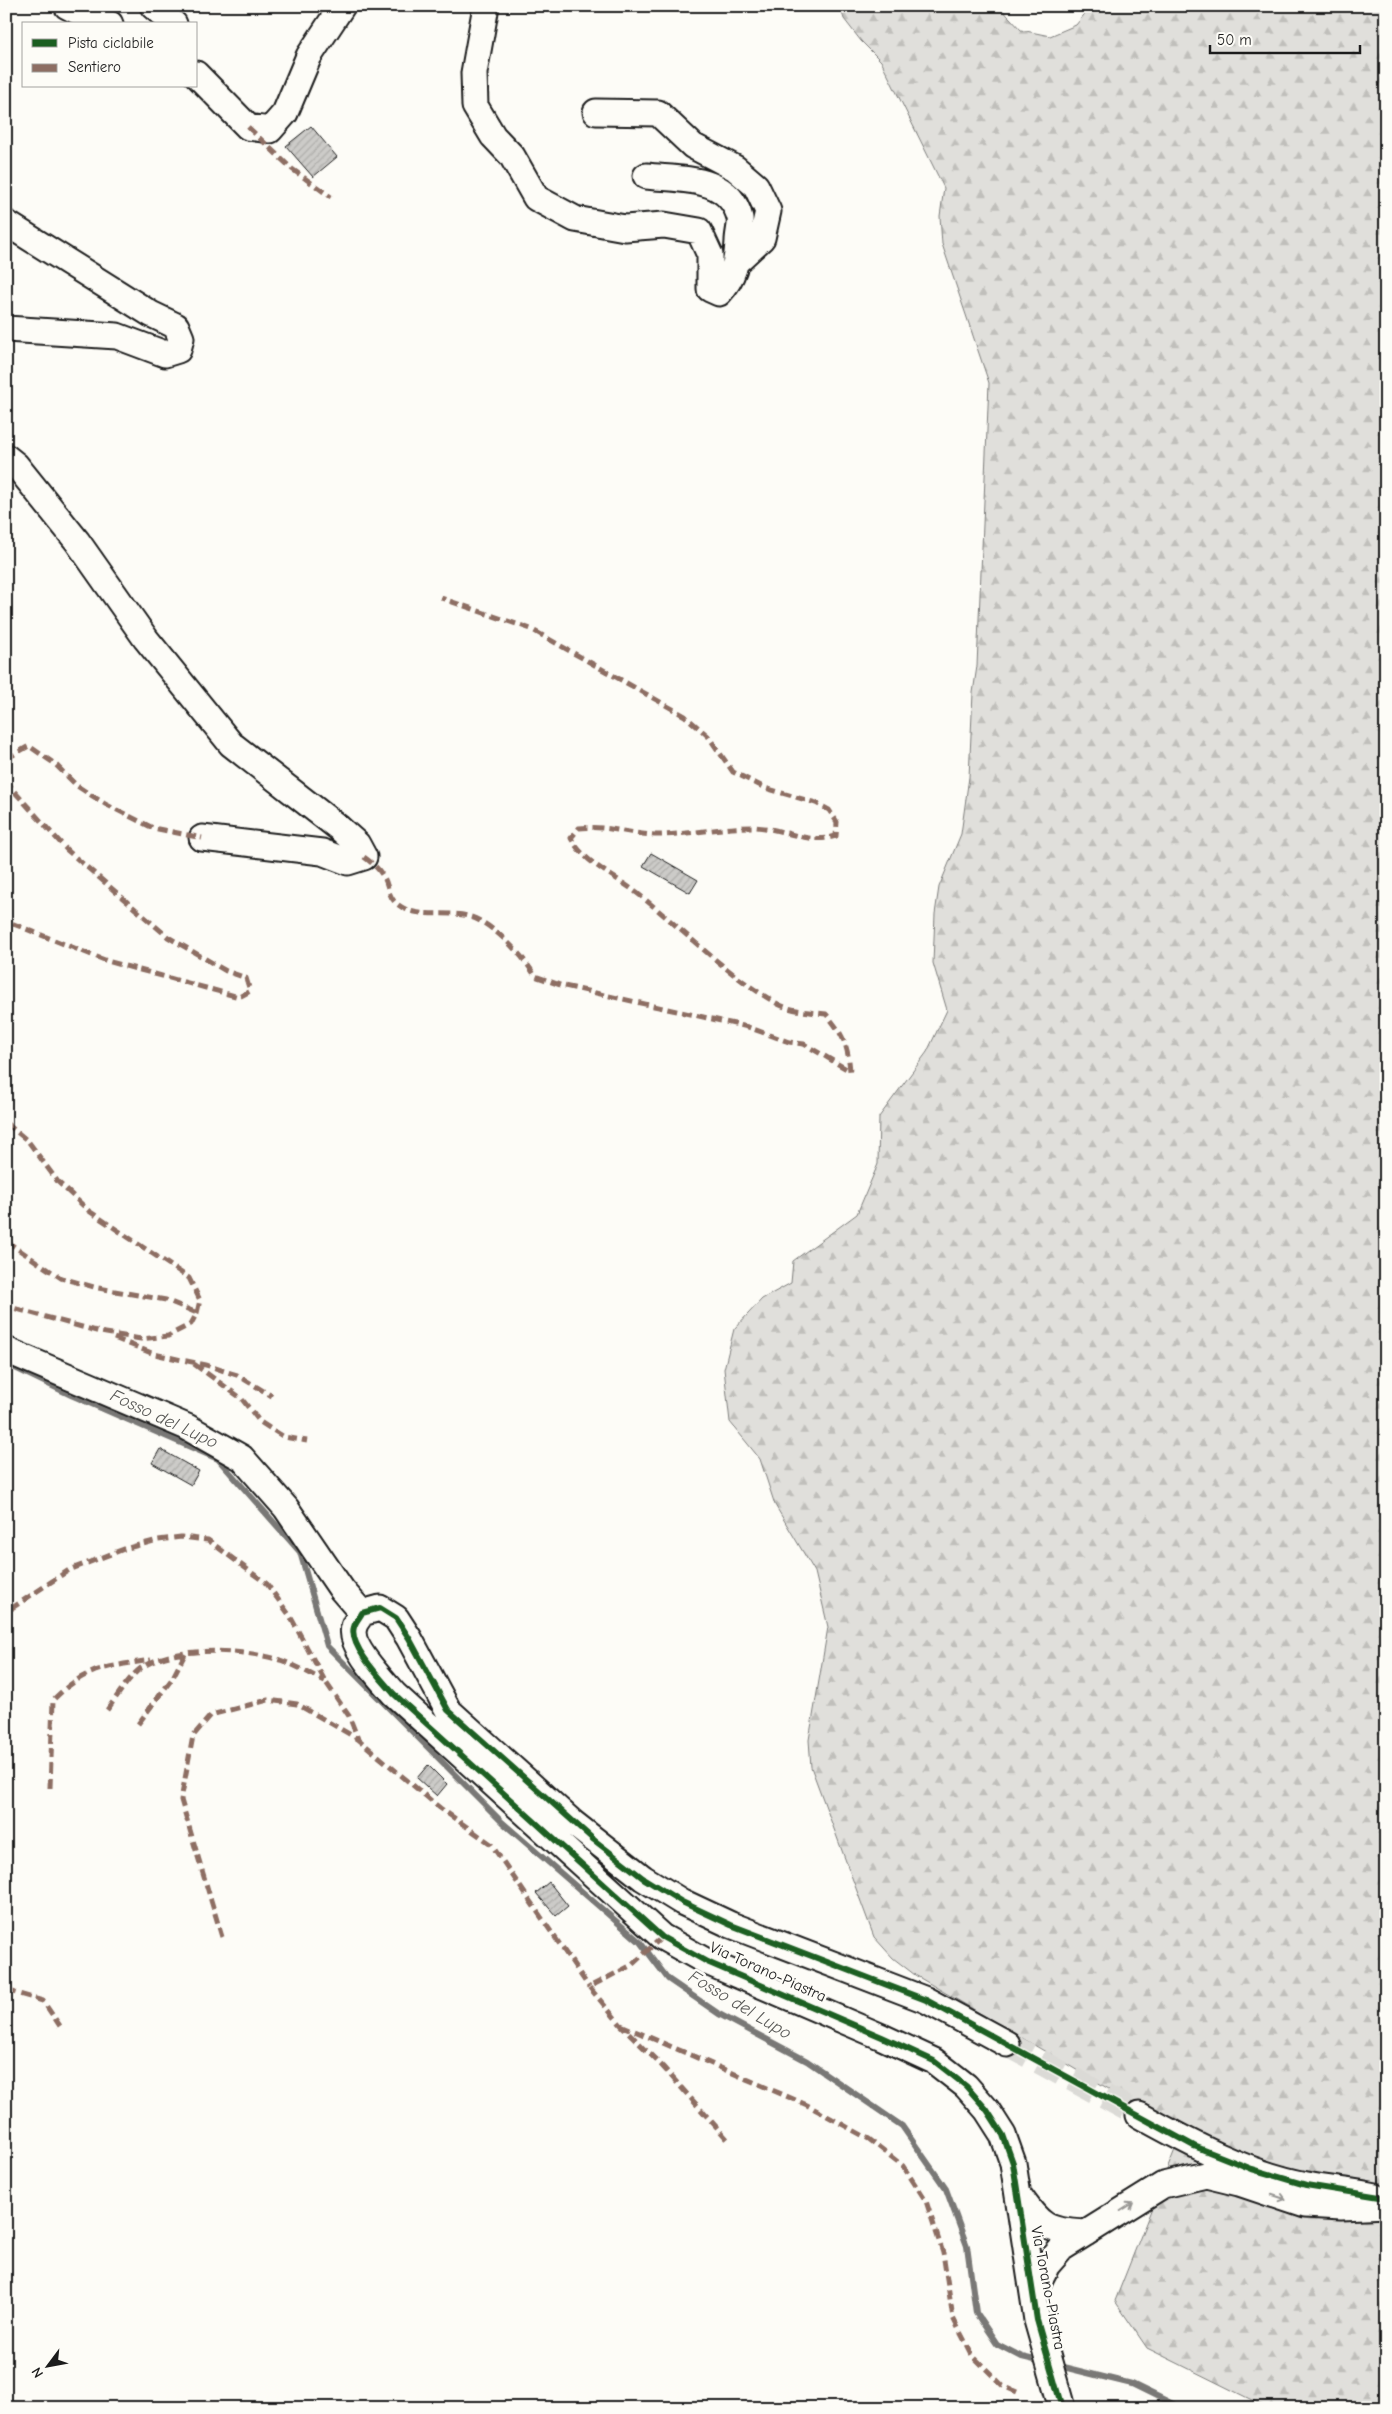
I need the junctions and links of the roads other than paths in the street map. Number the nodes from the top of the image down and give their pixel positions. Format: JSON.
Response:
{"nodes":[{"id":1,"x":67,"y":6,"type":"edge"},
{"id":2,"x":342,"y":6,"type":"edge"},
{"id":3,"x":486,"y":6,"type":"edge"},
{"id":4,"x":103,"y":22,"type":"edge"},
{"id":5,"x":198,"y":76,"type":"edge"},
{"id":6,"x":596,"y":112,"type":"dead end"},
{"id":7,"x":646,"y":176,"type":"dead end"},
{"id":8,"x":6,"y":223,"type":"edge"},
{"id":9,"x":737,"y":261,"type":"junction"},
{"id":10,"x":6,"y":329,"type":"edge"},
{"id":11,"x":6,"y":456,"type":"edge"},
{"id":12,"x":202,"y":838,"type":"dead end"},
{"id":13,"x":6,"y":1350,"type":"edge"},
{"id":14,"x":362,"y":1613,"type":"junction"},
{"id":15,"x":1007,"y":2044,"type":"tunnel mouth"},
{"id":16,"x":1139,"y":2115,"type":"tunnel mouth"},
{"id":17,"x":1017,"y":2192,"type":"junction"},
{"id":18,"x":1306,"y":2195,"type":"junction"},
{"id":19,"x":1386,"y":2198,"type":"edge"},
{"id":20,"x":1386,"y":2205,"type":"edge"},
{"id":21,"x":1086,"y":2233,"type":"junction"},
{"id":22,"x":1033,"y":2292,"type":"junction"},
{"id":23,"x":1062,"y":2408,"type":"edge"}],
"edges":[{"from":1,"to":4,"type":"street"},
{"from":2,"to":5,"type":"street"},
{"from":3,"to":9,"type":"street"},
{"from":6,"to":9,"type":"street"},
{"from":7,"to":9,"type":"street"},
{"from":8,"to":10,"type":"street"},
{"from":11,"to":12,"type":"street"},
{"from":13,"to":14,"type":"street"},
{"from":14,"to":15,"type":"street"},
{"from":14,"to":17,"type":"street","name":"Via Torano-Piastra"},
{"from":16,"to":18,"type":"street"},
{"from":17,"to":21,"type":"street","name":"Via Torano-Piastra"},
{"from":17,"to":22,"type":"street","name":"Via Torano-Piastra"},
{"from":18,"to":19,"type":"street"},
{"from":18,"to":20,"type":"street"},
{"from":21,"to":18,"type":"street","one_way":true},
{"from":21,"to":22,"type":"street"},
{"from":22,"to":23,"type":"street","name":"Via Torano-Piastra"}]}
